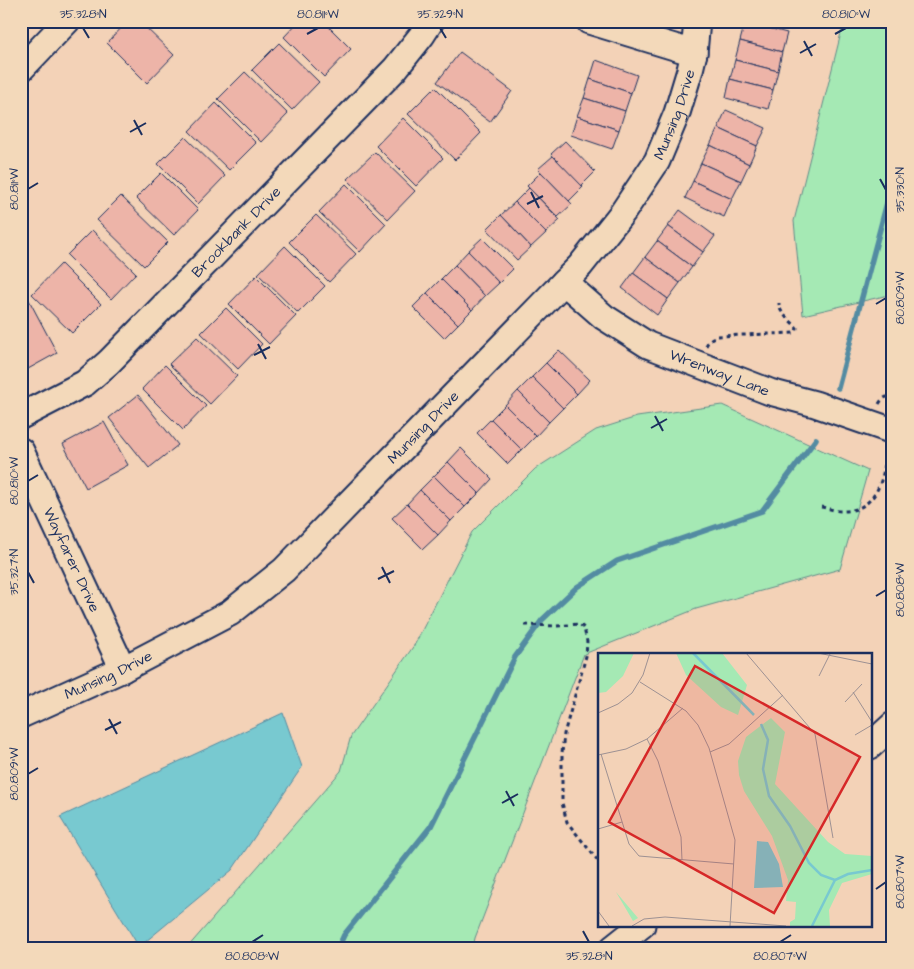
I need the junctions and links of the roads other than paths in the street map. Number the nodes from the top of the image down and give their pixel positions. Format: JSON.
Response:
{"nodes":[{"id":1,"x":68,"y":21,"type":"edge"},
{"id":2,"x":431,"y":21,"type":"edge"},
{"id":3,"x":589,"y":21,"type":"edge"},
{"id":4,"x":697,"y":21,"type":"edge"},
{"id":5,"x":694,"y":53,"type":"junction"},
{"id":6,"x":25,"y":59,"type":"edge"},
{"id":7,"x":564,"y":282,"type":"junction"},
{"id":8,"x":21,"y":416,"type":"edge"},
{"id":9,"x":889,"y":440,"type":"edge"},
{"id":10,"x":21,"y":451,"type":"edge"},
{"id":11,"x":123,"y":669,"type":"junction"},
{"id":12,"x":21,"y":715,"type":"edge"},
{"id":13,"x":893,"y":725,"type":"edge"},
{"id":14,"x":872,"y":744,"type":"edge"},
{"id":15,"x":641,"y":926,"type":"edge"},
{"id":16,"x":613,"y":948,"type":"edge"}],
"edges":[{"from":1,"to":6,"type":"street"},
{"from":2,"to":8,"type":"street","name":"Brookbank Drive"},
{"from":3,"to":5,"type":"street"},
{"from":4,"to":5,"type":"street","name":"Munsing Drive"},
{"from":5,"to":7,"type":"street","name":"Munsing Drive"},
{"from":7,"to":9,"type":"street","name":"Wrenway Lane"},
{"from":7,"to":11,"type":"street","name":"Munsing Drive"},
{"from":10,"to":11,"type":"street","name":"Wayfarer Drive"},
{"from":11,"to":12,"type":"street","name":"Munsing Drive"},
{"from":13,"to":14,"type":"street"},
{"from":15,"to":16,"type":"street"}]}
